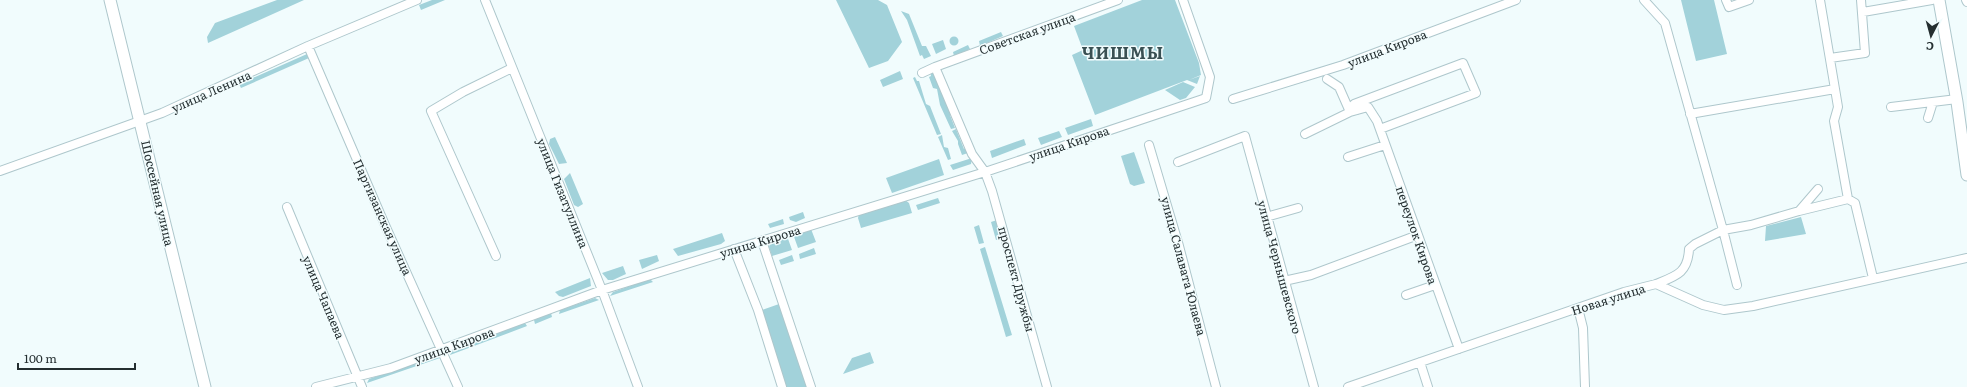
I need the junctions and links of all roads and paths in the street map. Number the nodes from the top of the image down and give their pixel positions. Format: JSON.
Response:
{"nodes":[{"id":1,"x":110,"y":0,"type":"edge"},
{"id":2,"x":417,"y":0,"type":"edge"},
{"id":3,"x":485,"y":0,"type":"edge"},
{"id":4,"x":1118,"y":0,"type":"edge"},
{"id":5,"x":1183,"y":0,"type":"edge"},
{"id":6,"x":1516,"y":0,"type":"edge"},
{"id":7,"x":1644,"y":0,"type":"edge"},
{"id":8,"x":1726,"y":0,"type":"edge"},
{"id":9,"x":1749,"y":0,"type":"edge"},
{"id":10,"x":1820,"y":0,"type":"edge"},
{"id":11,"x":1861,"y":0,"type":"edge"},
{"id":12,"x":1932,"y":0,"type":"edge"},
{"id":13,"x":1939,"y":0,"type":"edge"},
{"id":14,"x":1863,"y":12,"type":"junction"},
{"id":15,"x":308,"y":46,"type":"junction"},
{"id":16,"x":1830,"y":58,"type":"junction"},
{"id":17,"x":935,"y":67,"type":"junction"},
{"id":18,"x":512,"y":68,"type":"junction"},
{"id":19,"x":922,"y":73,"type":"dead end"},
{"id":20,"x":1327,"y":79,"type":"dead end"},
{"id":21,"x":1834,"y":89,"type":"junction"},
{"id":22,"x":1956,"y":99,"type":"junction"},
{"id":23,"x":1233,"y":100,"type":"dead end"},
{"id":24,"x":1933,"y":102,"type":"junction"},
{"id":25,"x":1891,"y":107,"type":"dead end"},
{"id":26,"x":1353,"y":111,"type":"junction"},
{"id":27,"x":1690,"y":114,"type":"junction"},
{"id":28,"x":1928,"y":118,"type":"dead end"},
{"id":29,"x":141,"y":122,"type":"junction"},
{"id":30,"x":1380,"y":129,"type":"junction"},
{"id":31,"x":1306,"y":134,"type":"dead end"},
{"id":32,"x":1149,"y":145,"type":"dead end"},
{"id":33,"x":1385,"y":145,"type":"junction"},
{"id":34,"x":1348,"y":157,"type":"dead end"},
{"id":35,"x":1178,"y":162,"type":"dead end"},
{"id":36,"x":0,"y":171,"type":"edge"},
{"id":37,"x":985,"y":172,"type":"junction"},
{"id":38,"x":1967,"y":175,"type":"edge"},
{"id":39,"x":1818,"y":188,"type":"dead end"},
{"id":40,"x":1848,"y":199,"type":"junction"},
{"id":41,"x":287,"y":207,"type":"dead end"},
{"id":42,"x":1298,"y":208,"type":"dead end"},
{"id":43,"x":1799,"y":211,"type":"junction"},
{"id":44,"x":1266,"y":217,"type":"junction"},
{"id":45,"x":1723,"y":230,"type":"junction"},
{"id":46,"x":1418,"y":236,"type":"junction"},
{"id":47,"x":762,"y":241,"type":"junction"},
{"id":48,"x":734,"y":249,"type":"junction"},
{"id":49,"x":496,"y":256,"type":"dead end"},
{"id":50,"x":1967,"y":258,"type":"edge"},
{"id":51,"x":1873,"y":278,"type":"junction"},
{"id":52,"x":1284,"y":281,"type":"junction"},
{"id":53,"x":1656,"y":284,"type":"junction"},
{"id":54,"x":1435,"y":285,"type":"junction"},
{"id":55,"x":1737,"y":285,"type":"dead end"},
{"id":56,"x":602,"y":290,"type":"junction"},
{"id":57,"x":1406,"y":295,"type":"dead end"},
{"id":58,"x":1578,"y":308,"type":"junction"},
{"id":59,"x":442,"y":349,"type":"junction"},
{"id":60,"x":1459,"y":349,"type":"junction"},
{"id":61,"x":1420,"y":362,"type":"junction"},
{"id":62,"x":357,"y":376,"type":"junction"},
{"id":63,"x":205,"y":387,"type":"edge"},
{"id":64,"x":316,"y":387,"type":"edge"},
{"id":65,"x":362,"y":387,"type":"edge"},
{"id":66,"x":458,"y":387,"type":"edge"},
{"id":67,"x":638,"y":387,"type":"edge"},
{"id":68,"x":782,"y":387,"type":"edge"},
{"id":69,"x":811,"y":387,"type":"edge"},
{"id":70,"x":1047,"y":387,"type":"edge"},
{"id":71,"x":1216,"y":387,"type":"edge"},
{"id":72,"x":1314,"y":387,"type":"edge"},
{"id":73,"x":1348,"y":387,"type":"edge"},
{"id":74,"x":1428,"y":387,"type":"edge"},
{"id":75,"x":1585,"y":387,"type":"edge"}],
"edges":[{"from":1,"to":29,"type":"main road","name":"Шоссейная улица"},
{"from":2,"to":15,"type":"street","name":"улица Ленина"},
{"from":3,"to":18,"type":"street","name":"улица Гизатуллина"},
{"from":4,"to":17,"type":"street","name":"Советская улица"},
{"from":5,"to":37,"type":"street","name":"улица Кирова"},
{"from":6,"to":23,"type":"street","name":"улица Кирова"},
{"from":7,"to":27,"type":"street"},
{"from":8,"to":9,"type":"street"},
{"from":10,"to":16,"type":"street"},
{"from":11,"to":14,"type":"street"},
{"from":12,"to":14,"type":"street"},
{"from":13,"to":22,"type":"main road"},
{"from":14,"to":16,"type":"street"},
{"from":15,"to":29,"type":"street","name":"улица Ленина"},
{"from":15,"to":59,"type":"street","name":"Партизанская улица"},
{"from":16,"to":21,"type":"street"},
{"from":17,"to":19,"type":"street","name":"Советская улица"},
{"from":17,"to":37,"type":"street","name":"проспект Дружбы"},
{"from":18,"to":49,"type":"street"},
{"from":18,"to":56,"type":"street","name":"улица Гизатуллина"},
{"from":20,"to":26,"type":"street"},
{"from":21,"to":27,"type":"street"},
{"from":21,"to":40,"type":"street"},
{"from":22,"to":24,"type":"street"},
{"from":22,"to":38,"type":"main road"},
{"from":24,"to":25,"type":"street"},
{"from":24,"to":28,"type":"street"},
{"from":26,"to":30,"type":"street","name":"переулок Кирова"},
{"from":26,"to":30,"type":"street"},
{"from":26,"to":31,"type":"street"},
{"from":27,"to":45,"type":"street"},
{"from":29,"to":36,"type":"street","name":"улица Ленина"},
{"from":29,"to":63,"type":"main road","name":"Шоссейная улица"},
{"from":30,"to":33,"type":"street","name":"переулок Кирова"},
{"from":32,"to":71,"type":"street","name":"улица Салавата Юлаева"},
{"from":33,"to":34,"type":"street"},
{"from":33,"to":46,"type":"street","name":"переулок Кирова"},
{"from":35,"to":44,"type":"street","name":"улица Чернышевского"},
{"from":37,"to":47,"type":"street","name":"улица Кирова"},
{"from":37,"to":70,"type":"street","name":"проспект Дружбы"},
{"from":39,"to":43,"type":"street"},
{"from":40,"to":43,"type":"street"},
{"from":40,"to":51,"type":"street"},
{"from":41,"to":62,"type":"street","name":"улица Чапаева"},
{"from":42,"to":44,"type":"street"},
{"from":43,"to":45,"type":"street"},
{"from":44,"to":52,"type":"street","name":"улица Чернышевского"},
{"from":45,"to":53,"type":"street"},
{"from":45,"to":55,"type":"street"},
{"from":46,"to":52,"type":"street"},
{"from":46,"to":54,"type":"street","name":"переулок Кирова"},
{"from":47,"to":48,"type":"street","name":"улица Кирова"},
{"from":47,"to":69,"type":"street"},
{"from":48,"to":56,"type":"street","name":"улица Кирова"},
{"from":48,"to":68,"type":"street"},
{"from":50,"to":51,"type":"street","name":"Новая улица"},
{"from":51,"to":53,"type":"street","name":"Новая улица"},
{"from":52,"to":72,"type":"street","name":"улица Чернышевского"},
{"from":53,"to":58,"type":"street","name":"Новая улица"},
{"from":54,"to":57,"type":"street"},
{"from":54,"to":60,"type":"street","name":"переулок Кирова"},
{"from":56,"to":59,"type":"street","name":"улица Кирова"},
{"from":56,"to":67,"type":"street","name":"улица Гизатуллина"},
{"from":58,"to":60,"type":"street","name":"Новая улица"},
{"from":58,"to":75,"type":"street"},
{"from":59,"to":62,"type":"street","name":"улица Кирова"},
{"from":59,"to":66,"type":"street","name":"Партизанская улица"},
{"from":60,"to":61,"type":"street","name":"Новая улица"},
{"from":61,"to":73,"type":"street","name":"Новая улица"},
{"from":61,"to":74,"type":"street"},
{"from":62,"to":64,"type":"street","name":"улица Кирова"},
{"from":62,"to":65,"type":"street","name":"улица Чапаева"}]}
